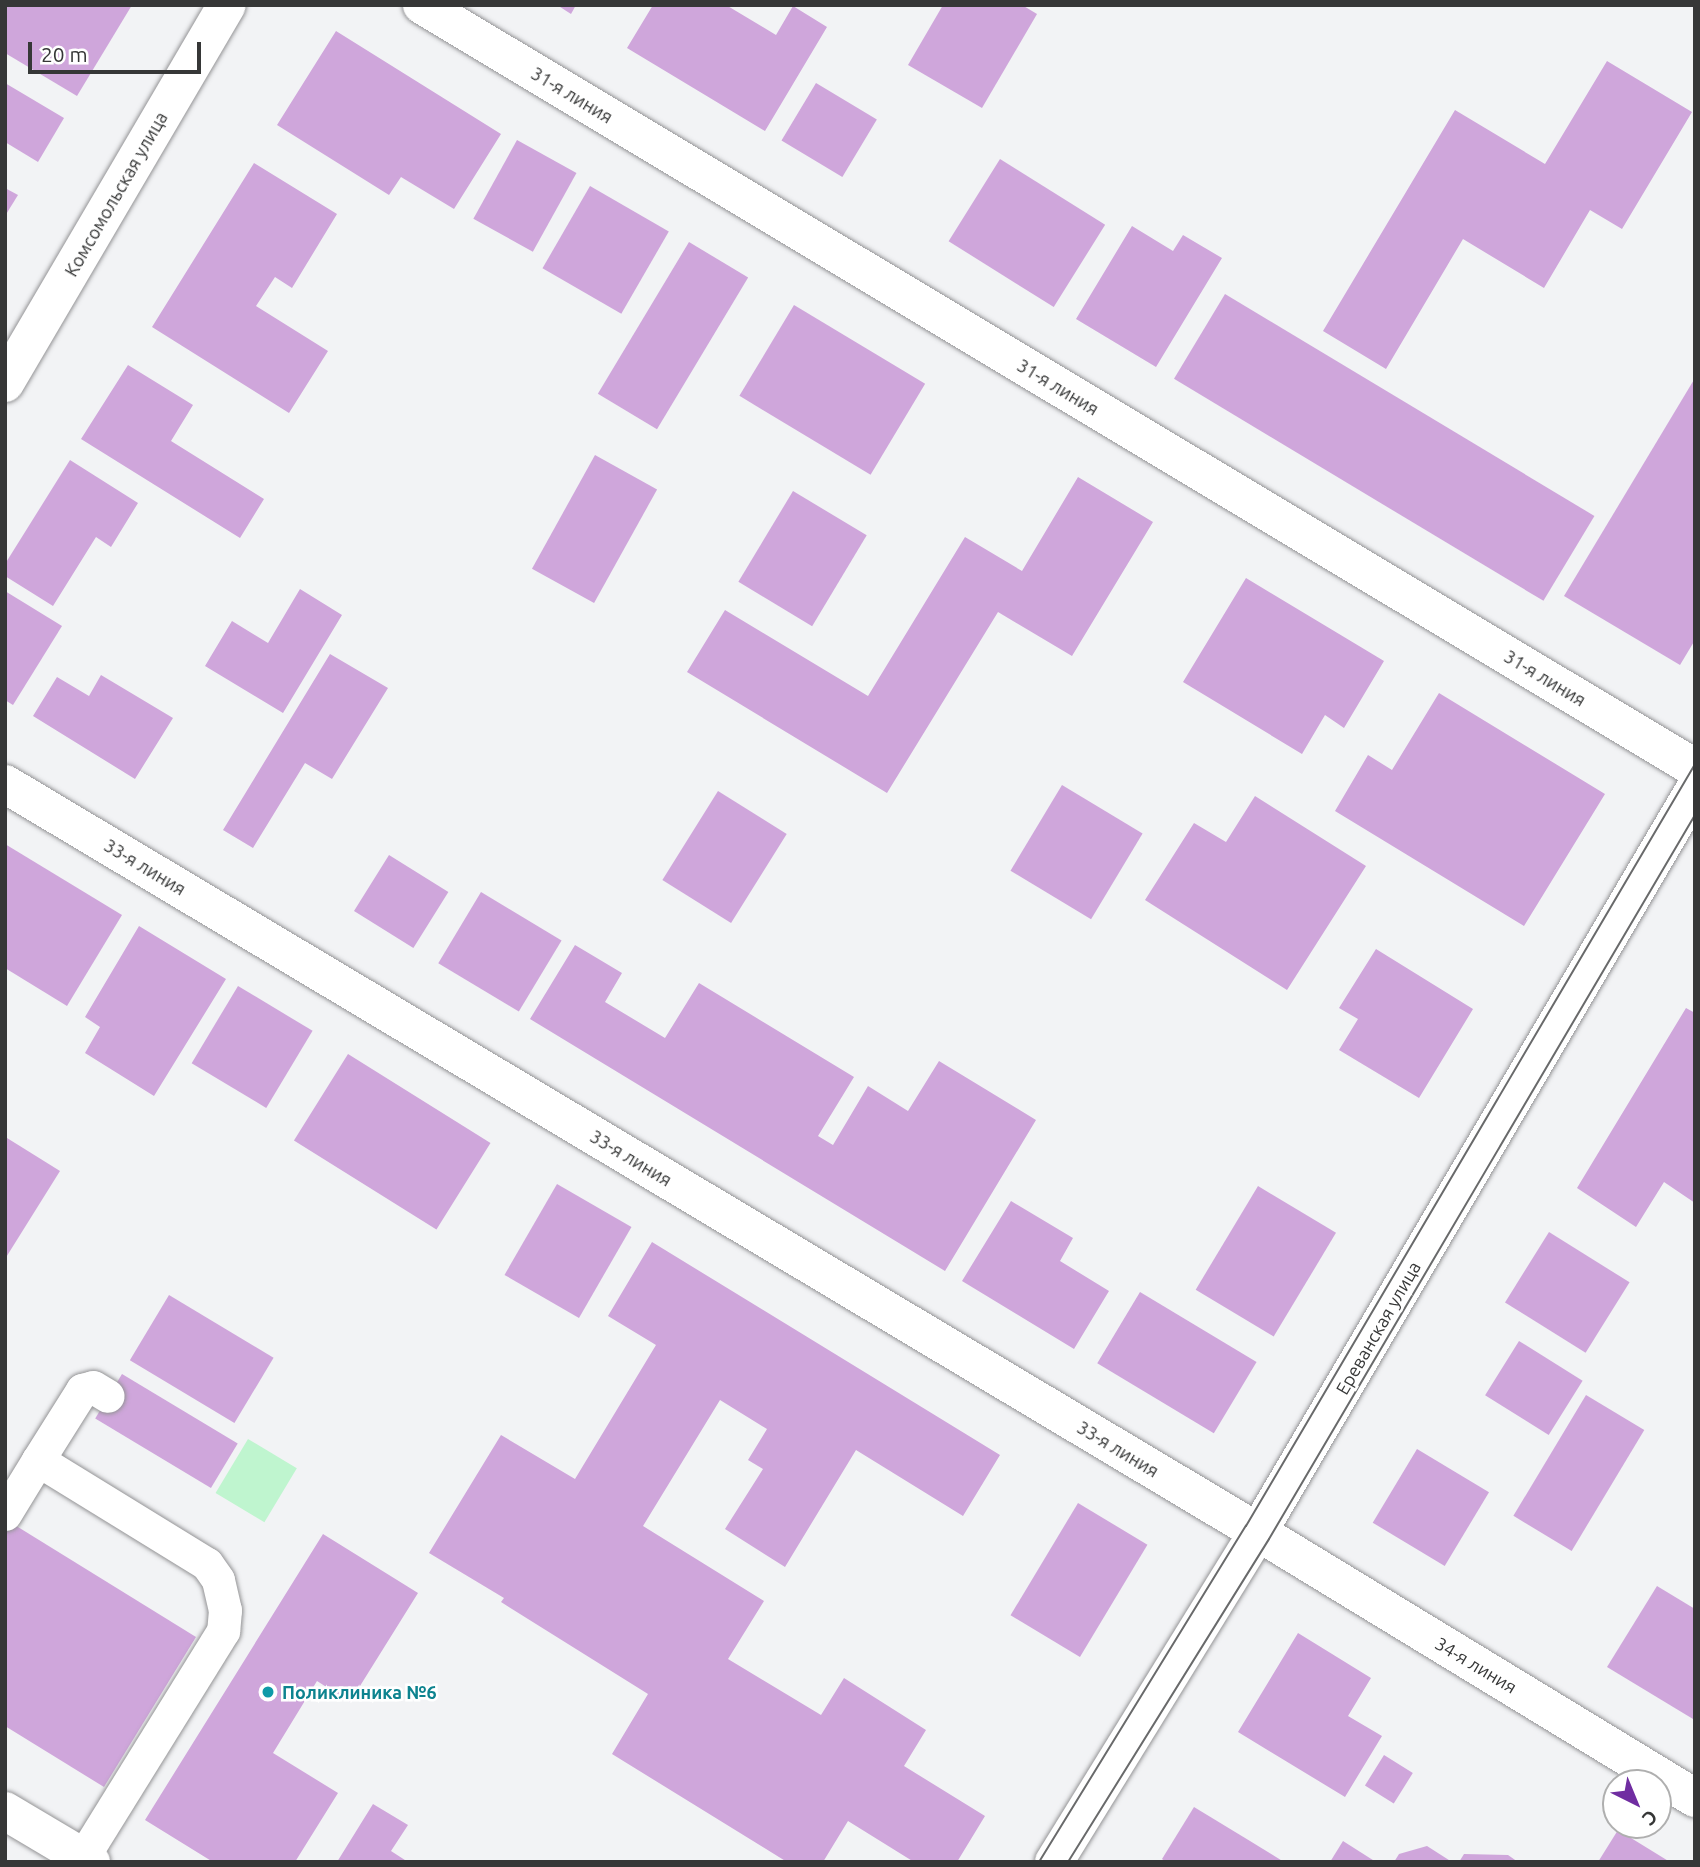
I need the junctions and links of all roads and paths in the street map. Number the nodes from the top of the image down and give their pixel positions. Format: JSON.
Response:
{"nodes":[{"id":1,"x":227,"y":5,"type":"edge"},
{"id":2,"x":422,"y":5,"type":"edge"},
{"id":3,"x":5,"y":383,"type":"edge"},
{"id":4,"x":1695,"y":768,"type":"edge"},
{"id":5,"x":5,"y":784,"type":"edge"},
{"id":6,"x":1695,"y":789,"type":"edge"},
{"id":7,"x":108,"y":1396,"type":"dead end"},
{"id":8,"x":38,"y":1460,"type":"junction"},
{"id":9,"x":5,"y":1514,"type":"edge"},
{"id":10,"x":1258,"y":1532,"type":"junction"},
{"id":11,"x":1695,"y":1798,"type":"edge"},
{"id":12,"x":5,"y":1811,"type":"edge"},
{"id":13,"x":87,"y":1859,"type":"edge"},
{"id":14,"x":1054,"y":1862,"type":"edge"}],
"edges":[{"from":1,"to":3,"type":"street","name":"Комсомольская улица"},
{"from":2,"to":4,"type":"street","name":"31-я линия"},
{"from":5,"to":10,"type":"street","name":"33-я линия"},
{"from":6,"to":10,"type":"street","name":"Ереванская улица"},
{"from":7,"to":8,"type":"lane"},
{"from":8,"to":9,"type":"lane"},
{"from":8,"to":13,"type":"lane"},
{"from":10,"to":11,"type":"street","name":"34-я линия"},
{"from":10,"to":14,"type":"street","name":"Ереванская улица"},
{"from":12,"to":13,"type":"street"}]}
